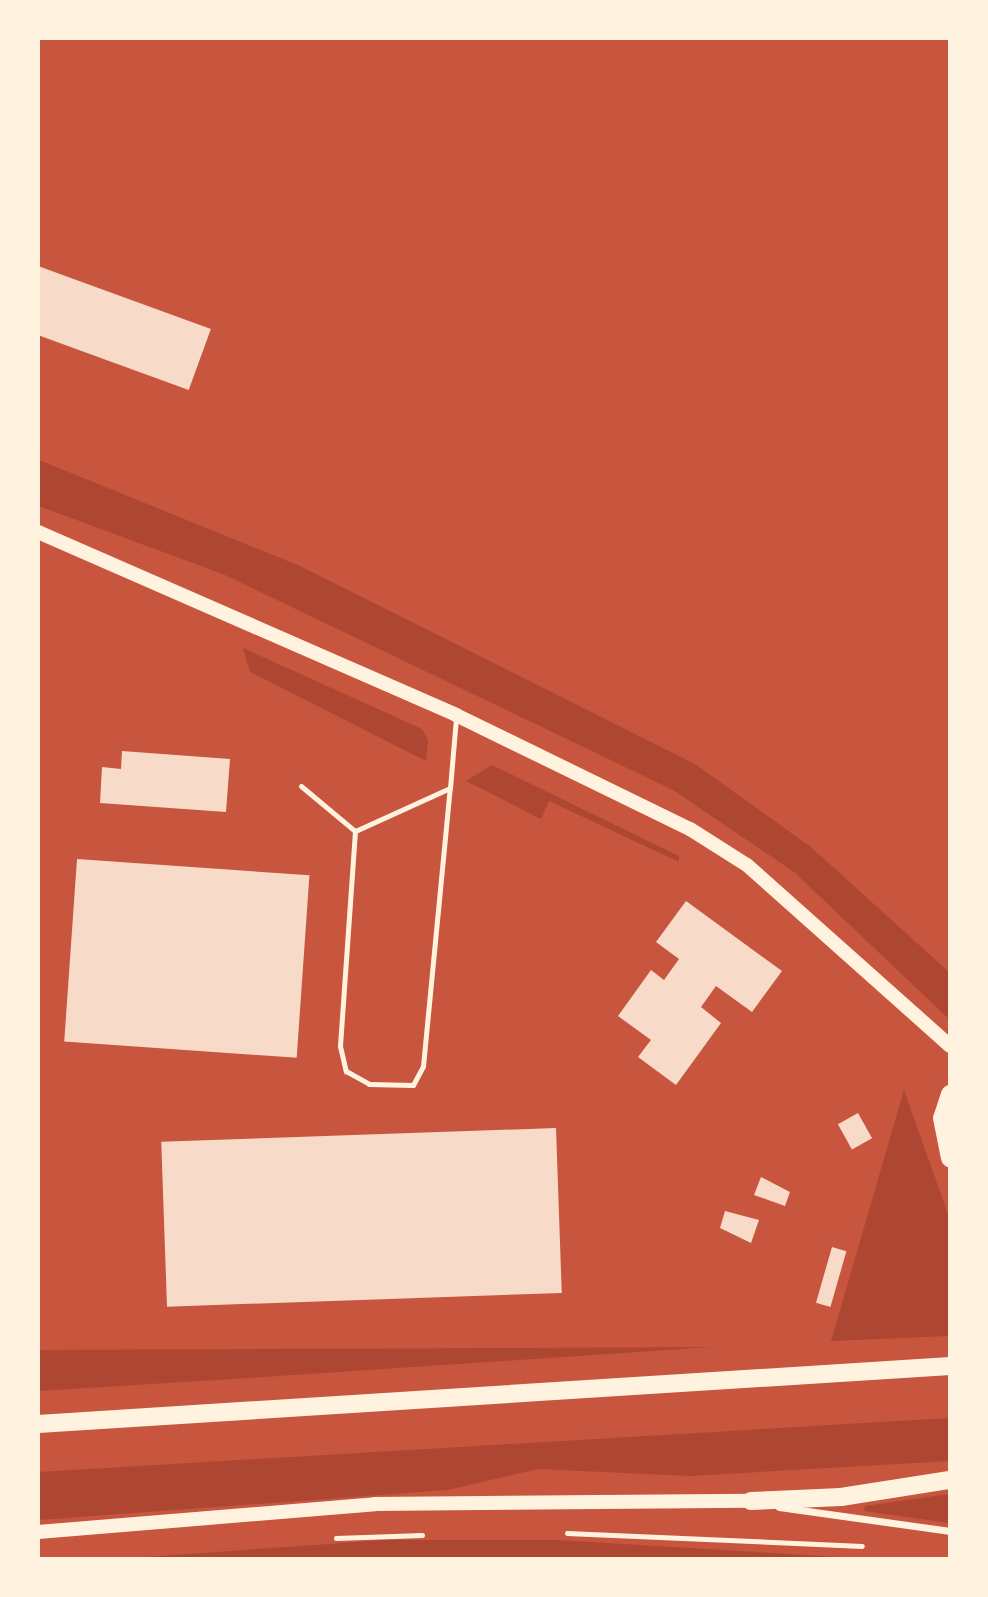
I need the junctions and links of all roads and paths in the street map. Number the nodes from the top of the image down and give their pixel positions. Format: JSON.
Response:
{"nodes":[{"id":1,"x":38,"y":532,"type":"edge"},
{"id":2,"x":456,"y":715,"type":"junction"},
{"id":3,"x":301,"y":786,"type":"dead end"},
{"id":4,"x":450,"y":788,"type":"junction"},
{"id":5,"x":355,"y":831,"type":"junction"},
{"id":6,"x":950,"y":1046,"type":"edge"},
{"id":7,"x":950,"y":1094,"type":"edge"},
{"id":8,"x":950,"y":1158,"type":"edge"},
{"id":9,"x":950,"y":1366,"type":"edge"},
{"id":10,"x":38,"y":1424,"type":"edge"},
{"id":11,"x":950,"y":1480,"type":"edge"},
{"id":12,"x":751,"y":1501,"type":"junction"},
{"id":13,"x":950,"y":1531,"type":"edge"},
{"id":14,"x":38,"y":1532,"type":"edge"},
{"id":15,"x":562,"y":1533,"type":"dead end"},
{"id":16,"x":428,"y":1534,"type":"dead end"},
{"id":17,"x":320,"y":1539,"type":"dead end"},
{"id":18,"x":875,"y":1547,"type":"dead end"}],
"edges":[{"from":1,"to":2,"type":"main road"},
{"from":2,"to":4,"type":"lane"},
{"from":2,"to":6,"type":"main road"},
{"from":3,"to":5,"type":"lane"},
{"from":4,"to":5,"type":"lane"},
{"from":4,"to":5,"type":"lane"},
{"from":7,"to":8,"type":"main road"},
{"from":9,"to":10,"type":"main road"},
{"from":11,"to":12,"type":"main road"},
{"from":12,"to":13,"type":"street"},
{"from":12,"to":14,"type":"main road"},
{"from":15,"to":18,"type":"path"},
{"from":16,"to":17,"type":"path"}]}
